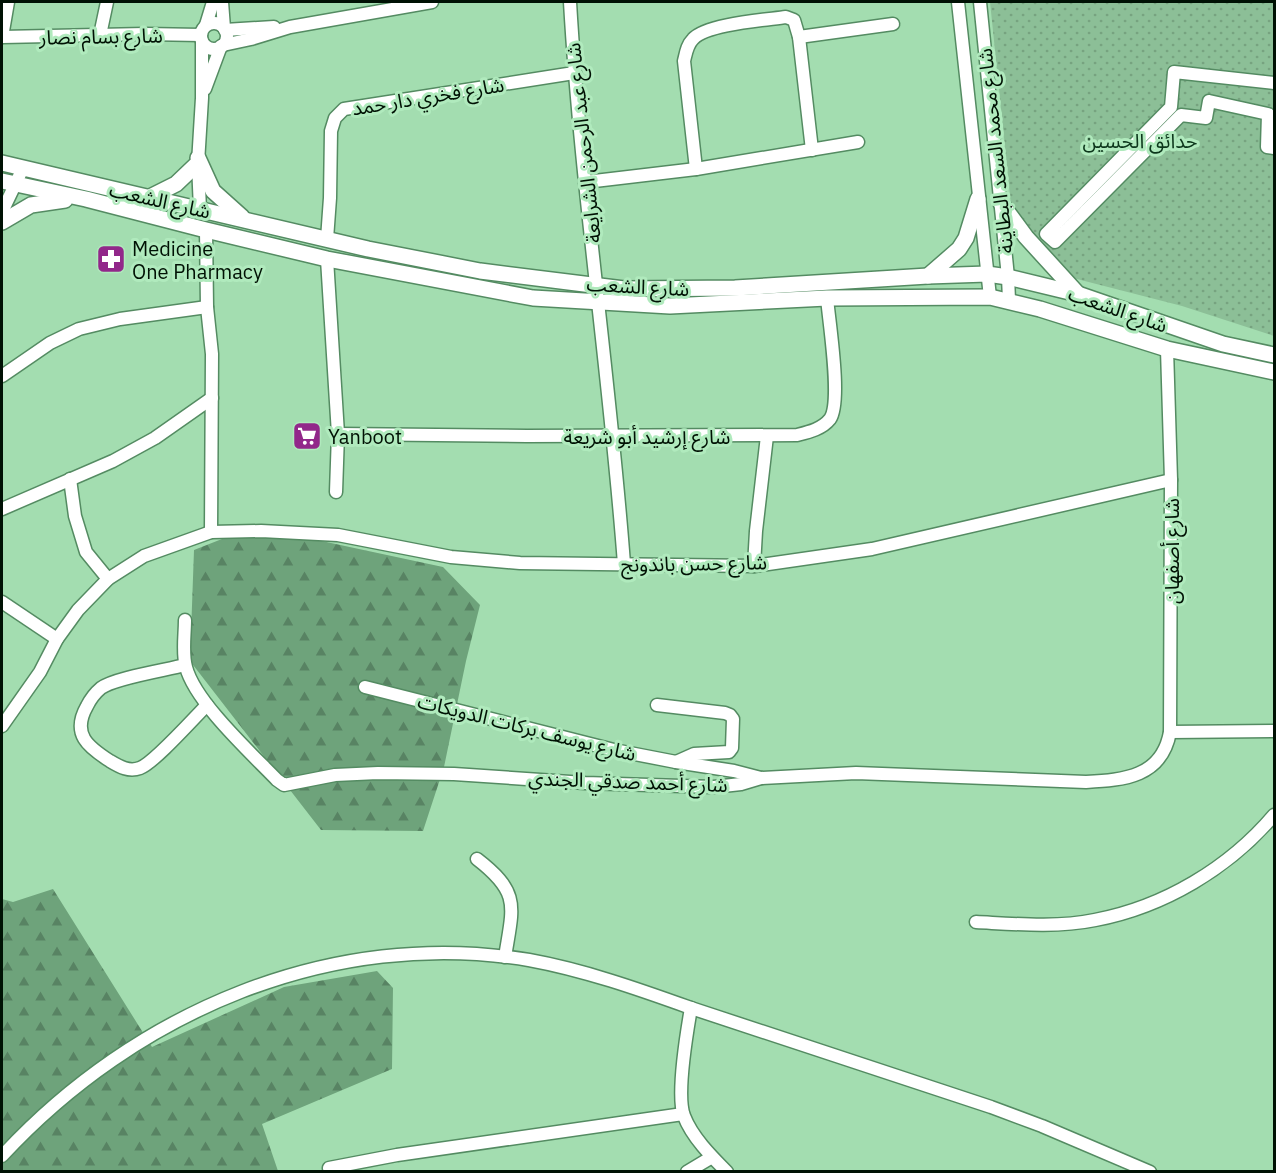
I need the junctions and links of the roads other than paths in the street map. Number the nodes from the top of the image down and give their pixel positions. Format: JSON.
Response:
{"nodes":[{"id":1,"x":8,"y":2,"type":"edge"},
{"id":2,"x":107,"y":2,"type":"edge"},
{"id":3,"x":213,"y":2,"type":"edge"},
{"id":4,"x":222,"y":2,"type":"edge"},
{"id":5,"x":432,"y":2,"type":"edge"},
{"id":6,"x":570,"y":2,"type":"edge"},
{"id":7,"x":958,"y":2,"type":"edge"},
{"id":8,"x":980,"y":2,"type":"edge"},
{"id":9,"x":371,"y":6,"type":"edge"},
{"id":10,"x":893,"y":24,"type":"dead end"},
{"id":11,"x":290,"y":27,"type":"junction"},
{"id":12,"x":224,"y":29,"type":"junction"},
{"id":13,"x":203,"y":34,"type":"junction"},
{"id":14,"x":100,"y":35,"type":"junction"},
{"id":15,"x":2,"y":37,"type":"edge"},
{"id":16,"x":799,"y":37,"type":"junction"},
{"id":17,"x":222,"y":45,"type":"junction"},
{"id":18,"x":574,"y":73,"type":"junction"},
{"id":19,"x":1275,"y":83,"type":"edge"},
{"id":20,"x":202,"y":98,"type":"junction"},
{"id":21,"x":858,"y":142,"type":"dead end"},
{"id":22,"x":1275,"y":148,"type":"edge"},
{"id":23,"x":812,"y":150,"type":"junction"},
{"id":24,"x":198,"y":160,"type":"junction"},
{"id":25,"x":696,"y":169,"type":"junction"},
{"id":26,"x":6,"y":174,"type":"edge"},
{"id":27,"x":586,"y":182,"type":"junction"},
{"id":28,"x":148,"y":198,"type":"junction"},
{"id":29,"x":86,"y":199,"type":"junction"},
{"id":30,"x":978,"y":199,"type":"junction"},
{"id":31,"x":1001,"y":203,"type":"junction"},
{"id":32,"x":200,"y":210,"type":"junction"},
{"id":33,"x":2,"y":212,"type":"edge"},
{"id":34,"x":247,"y":221,"type":"junction"},
{"id":35,"x":2,"y":222,"type":"edge"},
{"id":36,"x":206,"y":231,"type":"junction"},
{"id":37,"x":327,"y":239,"type":"junction"},
{"id":38,"x":327,"y":259,"type":"junction"},
{"id":39,"x":987,"y":274,"type":"junction"},
{"id":40,"x":928,"y":276,"type":"junction"},
{"id":41,"x":1008,"y":277,"type":"junction"},
{"id":42,"x":597,"y":285,"type":"junction"},
{"id":43,"x":1078,"y":294,"type":"junction"},
{"id":44,"x":990,"y":297,"type":"junction"},
{"id":45,"x":827,"y":298,"type":"junction"},
{"id":46,"x":1009,"y":300,"type":"junction"},
{"id":47,"x":598,"y":303,"type":"junction"},
{"id":48,"x":207,"y":307,"type":"junction"},
{"id":49,"x":1167,"y":348,"type":"junction"},
{"id":50,"x":1275,"y":355,"type":"edge"},
{"id":51,"x":1275,"y":372,"type":"edge"},
{"id":52,"x":2,"y":376,"type":"edge"},
{"id":53,"x":212,"y":398,"type":"junction"},
{"id":54,"x":338,"y":434,"type":"junction"},
{"id":55,"x":613,"y":436,"type":"junction"},
{"id":56,"x":767,"y":436,"type":"junction"},
{"id":57,"x":70,"y":480,"type":"junction"},
{"id":58,"x":1171,"y":480,"type":"junction"},
{"id":59,"x":336,"y":492,"type":"dead end"},
{"id":60,"x":2,"y":509,"type":"edge"},
{"id":61,"x":211,"y":532,"type":"junction"},
{"id":62,"x":624,"y":564,"type":"junction"},
{"id":63,"x":754,"y":566,"type":"junction"},
{"id":64,"x":108,"y":579,"type":"junction"},
{"id":65,"x":2,"y":602,"type":"edge"},
{"id":66,"x":185,"y":620,"type":"dead end"},
{"id":67,"x":57,"y":639,"type":"junction"},
{"id":68,"x":185,"y":665,"type":"junction"},
{"id":69,"x":365,"y":687,"type":"dead end"},
{"id":70,"x":207,"y":705,"type":"junction"},
{"id":71,"x":657,"y":705,"type":"dead end"},
{"id":72,"x":2,"y":726,"type":"edge"},
{"id":73,"x":1275,"y":731,"type":"edge"},
{"id":74,"x":1170,"y":732,"type":"junction"},
{"id":75,"x":1164,"y":752,"type":"joint"},
{"id":76,"x":676,"y":762,"type":"junction"},
{"id":77,"x":761,"y":778,"type":"junction"},
{"id":78,"x":1275,"y":815,"type":"edge"},
{"id":79,"x":477,"y":859,"type":"dead end"},
{"id":80,"x":976,"y":922,"type":"dead end"},
{"id":81,"x":505,"y":957,"type":"junction"},
{"id":82,"x":691,"y":1008,"type":"junction"},
{"id":83,"x":683,"y":1114,"type":"junction"},
{"id":84,"x":2,"y":1156,"type":"edge"},
{"id":85,"x":712,"y":1157,"type":"junction"},
{"id":86,"x":329,"y":1168,"type":"dead end"},
{"id":87,"x":687,"y":1172,"type":"edge"},
{"id":88,"x":727,"y":1172,"type":"edge"},
{"id":89,"x":1150,"y":1172,"type":"edge"}],
"edges":[{"from":1,"to":15,"type":"street"},
{"from":2,"to":14,"type":"street"},
{"from":3,"to":13,"type":"street"},
{"from":4,"to":12,"type":"street"},
{"from":5,"to":9,"type":"street"},
{"from":6,"to":18,"type":"street","name":"شارع عبد الرحمن الشرايعة"},
{"from":7,"to":30,"type":"street","name":"شارع محمد السعد البطاينة"},
{"from":8,"to":31,"type":"street","name":"شارع محمد السعد البطاينة"},
{"from":9,"to":11,"type":"street"},
{"from":10,"to":16,"type":"street"},
{"from":11,"to":12,"type":"street"},
{"from":11,"to":17,"type":"street"},
{"from":12,"to":13,"type":"street"},
{"from":12,"to":17,"type":"street"},
{"from":13,"to":14,"type":"street","name":"شارع بسام نصار"},
{"from":13,"to":17,"type":"street"},
{"from":13,"to":20,"type":"street"},
{"from":14,"to":15,"type":"street","name":"شارع بسام نصار"},
{"from":16,"to":23,"type":"street"},
{"from":16,"to":25,"type":"street"},
{"from":17,"to":20,"type":"street"},
{"from":18,"to":27,"type":"street","name":"شارع عبد الرحمن الشرايعة"},
{"from":18,"to":37,"type":"street","name":"شارع فخري دار حمد"},
{"from":19,"to":22,"type":"street"},
{"from":20,"to":24,"type":"street"},
{"from":21,"to":23,"type":"street"},
{"from":23,"to":25,"type":"street"},
{"from":24,"to":28,"type":"main road"},
{"from":24,"to":32,"type":"street"},
{"from":24,"to":34,"type":"main road"},
{"from":25,"to":27,"type":"street"},
{"from":26,"to":28,"type":"main road","name":"شارع الشعب"},
{"from":26,"to":29,"type":"main road","name":"شارع الشعب"},
{"from":26,"to":33,"type":"street"},
{"from":27,"to":42,"type":"street","name":"شارع عبد الرحمن الشرايعة"},
{"from":28,"to":32,"type":"main road","name":"شارع الشعب"},
{"from":29,"to":35,"type":"main road"},
{"from":29,"to":36,"type":"main road","name":"شارع الشعب"},
{"from":30,"to":39,"type":"street","name":"شارع محمد السعد البطاينة"},
{"from":30,"to":40,"type":"main road"},
{"from":31,"to":41,"type":"street","name":"شارع محمد السعد البطاينة"},
{"from":31,"to":43,"type":"main road"},
{"from":32,"to":34,"type":"main road","name":"شارع الشعب"},
{"from":34,"to":37,"type":"main road","name":"شارع الشعب"},
{"from":36,"to":38,"type":"main road","name":"شارع الشعب"},
{"from":36,"to":48,"type":"street"},
{"from":37,"to":42,"type":"main road","name":"شارع الشعب"},
{"from":38,"to":47,"type":"main road","name":"شارع الشعب"},
{"from":38,"to":54,"type":"street"},
{"from":39,"to":40,"type":"main road","name":"شارع الشعب"},
{"from":39,"to":41,"type":"main road","name":"شارع الشعب"},
{"from":39,"to":44,"type":"street","name":"شارع محمد السعد البطاينة"},
{"from":40,"to":42,"type":"main road","name":"شارع الشعب"},
{"from":41,"to":43,"type":"main road","name":"شارع الشعب"},
{"from":41,"to":46,"type":"street","name":"شارع محمد السعد البطاينة"},
{"from":42,"to":47,"type":"street","name":"شارع عبد الرحمن الشرايعة"},
{"from":43,"to":50,"type":"main road","name":"شارع الشعب"},
{"from":44,"to":45,"type":"main road","name":"شارع الشعب"},
{"from":44,"to":46,"type":"main road","name":"شارع الشعب"},
{"from":45,"to":47,"type":"main road","name":"شارع الشعب"},
{"from":45,"to":56,"type":"street","name":"شارع إرشيد أبو شريعة"},
{"from":46,"to":49,"type":"main road","name":"شارع الشعب"},
{"from":47,"to":55,"type":"street","name":"شارع عبد الرحمن الشرايعة"},
{"from":48,"to":52,"type":"street"},
{"from":48,"to":53,"type":"street"},
{"from":49,"to":51,"type":"main road","name":"شارع الشعب"},
{"from":49,"to":58,"type":"street","name":"شارع أصفهان"},
{"from":53,"to":57,"type":"street"},
{"from":53,"to":61,"type":"street"},
{"from":54,"to":55,"type":"street","name":"شارع إرشيد أبو شريعة"},
{"from":54,"to":59,"type":"street"},
{"from":55,"to":56,"type":"street","name":"شارع إرشيد أبو شريعة"},
{"from":55,"to":62,"type":"street","name":"شارع عبد الرحمن الشرايعة"},
{"from":56,"to":63,"type":"street"},
{"from":57,"to":60,"type":"street"},
{"from":57,"to":64,"type":"street"},
{"from":58,"to":63,"type":"street","name":"شارع حسن باندونج"},
{"from":58,"to":74,"type":"street","name":"شارع أصفهان"},
{"from":61,"to":62,"type":"street","name":"شارع حسن باندونج"},
{"from":61,"to":64,"type":"street","name":"شارع حسن باندونج"},
{"from":62,"to":63,"type":"street","name":"شارع حسن باندونج"},
{"from":64,"to":67,"type":"street","name":"شارع حسن باندونج"},
{"from":65,"to":67,"type":"street"},
{"from":66,"to":68,"type":"street","name":"شارع أحمد صدقي الجندي"},
{"from":67,"to":72,"type":"street","name":"شارع حسن باندونج"},
{"from":68,"to":70,"type":"street","name":"شارع أحمد صدقي الجندي"},
{"from":68,"to":70,"type":"street"},
{"from":69,"to":76,"type":"street","name":"شارع يوسف بركات الدويكات"},
{"from":70,"to":77,"type":"street","name":"شارع أحمد صدقي الجندي"},
{"from":71,"to":76,"type":"street"},
{"from":73,"to":74,"type":"street"},
{"from":74,"to":75,"type":"street","name":"شارع أصفهان"},
{"from":75,"to":77,"type":"street","name":"شارع أحمد صدقي الجندي"},
{"from":76,"to":77,"type":"street","name":"شارع يوسف بركات الدويكات"},
{"from":78,"to":80,"type":"street"},
{"from":79,"to":81,"type":"street"},
{"from":81,"to":82,"type":"street"},
{"from":81,"to":84,"type":"street"},
{"from":82,"to":83,"type":"street"},
{"from":82,"to":89,"type":"street"},
{"from":83,"to":85,"type":"street"},
{"from":83,"to":86,"type":"street"},
{"from":85,"to":87,"type":"street"},
{"from":85,"to":88,"type":"street"}]}
